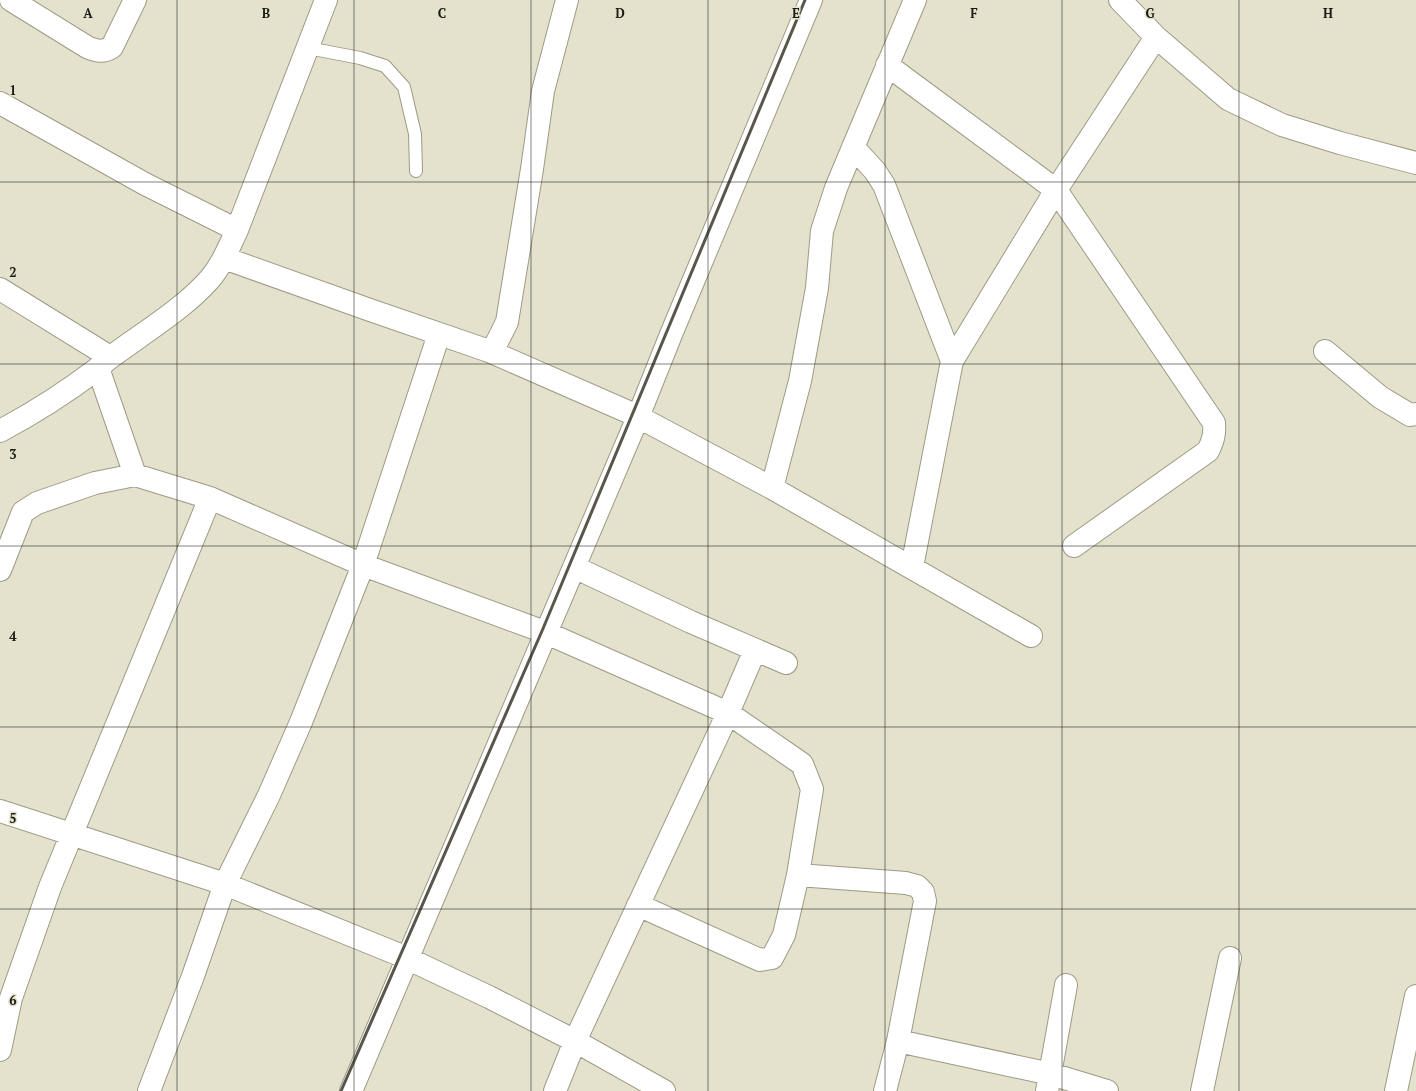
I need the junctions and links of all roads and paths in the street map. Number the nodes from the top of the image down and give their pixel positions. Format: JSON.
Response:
{"nodes":[{"id":1,"x":11,"y":0,"type":"edge"},
{"id":2,"x":135,"y":0,"type":"edge"},
{"id":3,"x":326,"y":0,"type":"edge"},
{"id":4,"x":567,"y":0,"type":"edge"},
{"id":5,"x":812,"y":0,"type":"edge"},
{"id":6,"x":915,"y":0,"type":"edge"},
{"id":7,"x":1120,"y":0,"type":"edge"},
{"id":8,"x":1156,"y":37,"type":"junction"},
{"id":9,"x":308,"y":48,"type":"junction"},
{"id":10,"x":887,"y":65,"type":"junction"},
{"id":11,"x":0,"y":102,"type":"edge"},
{"id":12,"x":853,"y":147,"type":"junction"},
{"id":13,"x":1416,"y":163,"type":"edge"},
{"id":14,"x":416,"y":171,"type":"dead end"},
{"id":15,"x":1056,"y":190,"type":"junction"},
{"id":16,"x":237,"y":230,"type":"junction"},
{"id":17,"x":224,"y":258,"type":"junction"},
{"id":18,"x":0,"y":289,"type":"edge"},
{"id":19,"x":439,"y":334,"type":"junction"},
{"id":20,"x":489,"y":351,"type":"junction"},
{"id":21,"x":1325,"y":351,"type":"dead end"},
{"id":22,"x":952,"y":361,"type":"junction"},
{"id":23,"x":104,"y":363,"type":"junction"},
{"id":24,"x":1416,"y":414,"type":"edge"},
{"id":25,"x":638,"y":417,"type":"junction"},
{"id":26,"x":0,"y":431,"type":"edge"},
{"id":27,"x":135,"y":475,"type":"junction"},
{"id":28,"x":772,"y":488,"type":"junction"},
{"id":29,"x":210,"y":498,"type":"junction"},
{"id":30,"x":1074,"y":546,"type":"dead end"},
{"id":31,"x":363,"y":565,"type":"junction"},
{"id":32,"x":574,"y":567,"type":"junction"},
{"id":33,"x":912,"y":567,"type":"junction"},
{"id":34,"x":0,"y":570,"type":"edge"},
{"id":35,"x":546,"y":633,"type":"junction"},
{"id":36,"x":1032,"y":636,"type":"dead end"},
{"id":37,"x":755,"y":650,"type":"junction"},
{"id":38,"x":786,"y":664,"type":"dead end"},
{"id":39,"x":728,"y":713,"type":"junction"},
{"id":40,"x":0,"y":811,"type":"edge"},
{"id":41,"x":71,"y":835,"type":"junction"},
{"id":42,"x":798,"y":875,"type":"junction"},
{"id":43,"x":225,"y":884,"type":"junction"},
{"id":44,"x":638,"y":905,"type":"junction"},
{"id":45,"x":1230,"y":958,"type":"dead end"},
{"id":46,"x":408,"y":959,"type":"junction"},
{"id":47,"x":1066,"y":985,"type":"dead end"},
{"id":48,"x":1416,"y":996,"type":"edge"},
{"id":49,"x":575,"y":1041,"type":"junction"},
{"id":50,"x":898,"y":1041,"type":"junction"},
{"id":51,"x":0,"y":1050,"type":"edge"},
{"id":52,"x":1049,"y":1083,"type":"edge"},
{"id":53,"x":150,"y":1091,"type":"edge"},
{"id":54,"x":351,"y":1091,"type":"edge"},
{"id":55,"x":555,"y":1091,"type":"edge"},
{"id":56,"x":664,"y":1091,"type":"edge"},
{"id":57,"x":885,"y":1091,"type":"edge"},
{"id":58,"x":1107,"y":1091,"type":"edge"},
{"id":59,"x":1202,"y":1091,"type":"edge"},
{"id":60,"x":1396,"y":1091,"type":"edge"}],
"edges":[{"from":1,"to":2,"type":"main road"},
{"from":3,"to":9,"type":"main road"},
{"from":4,"to":20,"type":"main road"},
{"from":5,"to":25,"type":"main road"},
{"from":6,"to":10,"type":"main road"},
{"from":7,"to":8,"type":"main road"},
{"from":8,"to":13,"type":"main road"},
{"from":8,"to":15,"type":"main road"},
{"from":9,"to":14,"type":"lane"},
{"from":9,"to":16,"type":"main road"},
{"from":10,"to":12,"type":"main road"},
{"from":10,"to":15,"type":"main road"},
{"from":11,"to":16,"type":"main road"},
{"from":12,"to":22,"type":"main road"},
{"from":12,"to":28,"type":"main road"},
{"from":15,"to":22,"type":"main road"},
{"from":15,"to":30,"type":"main road"},
{"from":16,"to":17,"type":"main road"},
{"from":17,"to":19,"type":"main road"},
{"from":17,"to":23,"type":"main road"},
{"from":18,"to":23,"type":"main road"},
{"from":19,"to":20,"type":"main road"},
{"from":19,"to":31,"type":"main road"},
{"from":20,"to":25,"type":"main road"},
{"from":21,"to":24,"type":"main road"},
{"from":22,"to":33,"type":"main road"},
{"from":23,"to":26,"type":"main road"},
{"from":23,"to":27,"type":"main road"},
{"from":25,"to":28,"type":"main road"},
{"from":25,"to":32,"type":"main road"},
{"from":27,"to":29,"type":"main road"},
{"from":27,"to":34,"type":"main road"},
{"from":28,"to":33,"type":"main road"},
{"from":29,"to":31,"type":"main road"},
{"from":29,"to":41,"type":"main road"},
{"from":31,"to":35,"type":"main road"},
{"from":31,"to":43,"type":"main road"},
{"from":32,"to":35,"type":"main road"},
{"from":32,"to":37,"type":"main road"},
{"from":33,"to":36,"type":"main road"},
{"from":35,"to":39,"type":"main road"},
{"from":35,"to":46,"type":"main road"},
{"from":37,"to":38,"type":"main road"},
{"from":37,"to":39,"type":"main road"},
{"from":39,"to":42,"type":"main road"},
{"from":39,"to":44,"type":"main road"},
{"from":40,"to":41,"type":"main road"},
{"from":41,"to":43,"type":"main road"},
{"from":41,"to":51,"type":"main road"},
{"from":42,"to":44,"type":"main road"},
{"from":42,"to":50,"type":"main road"},
{"from":43,"to":46,"type":"main road"},
{"from":43,"to":53,"type":"main road"},
{"from":44,"to":49,"type":"main road"},
{"from":45,"to":59,"type":"main road"},
{"from":46,"to":49,"type":"main road"},
{"from":46,"to":54,"type":"main road"},
{"from":47,"to":52,"type":"main road"},
{"from":48,"to":60,"type":"main road"},
{"from":49,"to":55,"type":"main road"},
{"from":49,"to":56,"type":"main road"},
{"from":50,"to":52,"type":"main road"},
{"from":50,"to":57,"type":"main road"},
{"from":52,"to":58,"type":"main road"}]}
